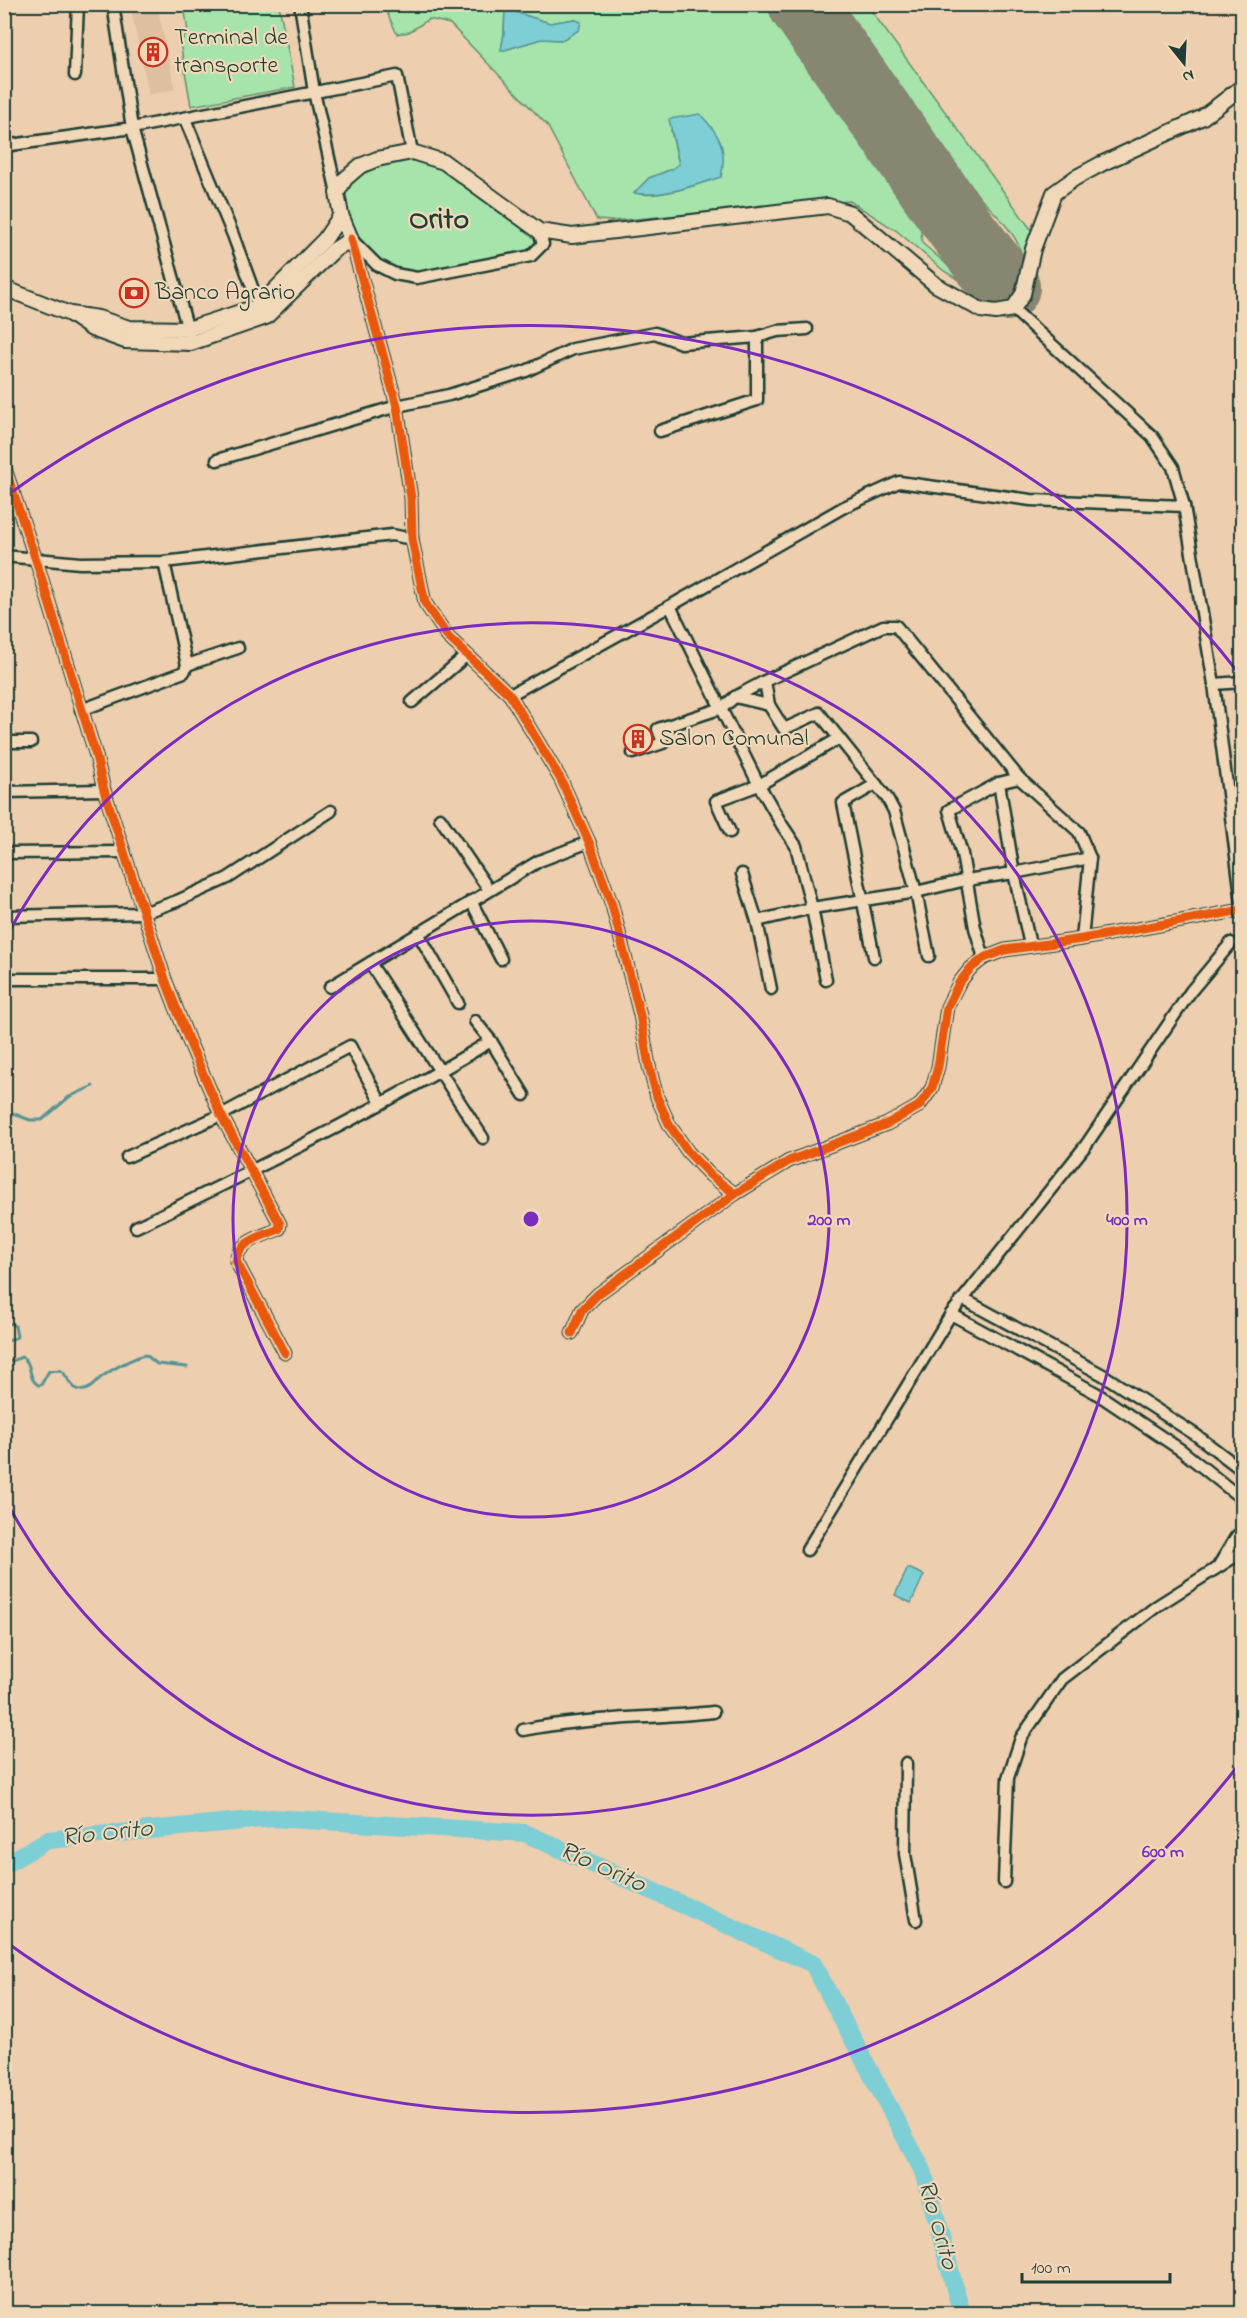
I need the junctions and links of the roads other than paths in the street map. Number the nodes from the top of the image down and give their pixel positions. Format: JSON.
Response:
{"nodes":[{"id":1,"x":78,"y":4,"type":"edge"},
{"id":2,"x":112,"y":4,"type":"edge"},
{"id":3,"x":300,"y":4,"type":"edge"},
{"id":4,"x":75,"y":75,"type":"dead end"},
{"id":5,"x":1242,"y":87,"type":"edge"},
{"id":6,"x":315,"y":92,"type":"junction"},
{"id":7,"x":185,"y":119,"type":"junction"},
{"id":8,"x":132,"y":128,"type":"junction"},
{"id":9,"x":4,"y":146,"type":"edge"},
{"id":10,"x":412,"y":152,"type":"junction"},
{"id":11,"x":337,"y":193,"type":"junction"},
{"id":12,"x":341,"y":215,"type":"junction"},
{"id":13,"x":539,"y":231,"type":"junction"},
{"id":14,"x":351,"y":239,"type":"junction"},
{"id":15,"x":4,"y":288,"type":"edge"},
{"id":16,"x":259,"y":306,"type":"junction"},
{"id":17,"x":1013,"y":309,"type":"junction"},
{"id":18,"x":807,"y":329,"type":"dead end"},
{"id":19,"x":190,"y":336,"type":"junction"},
{"id":20,"x":757,"y":337,"type":"junction"},
{"id":21,"x":397,"y":406,"type":"junction"},
{"id":22,"x":660,"y":431,"type":"dead end"},
{"id":23,"x":217,"y":460,"type":"dead end"},
{"id":24,"x":4,"y":466,"type":"edge"},
{"id":25,"x":1184,"y":506,"type":"junction"},
{"id":26,"x":412,"y":539,"type":"junction"},
{"id":27,"x":4,"y":556,"type":"edge"},
{"id":28,"x":36,"y":560,"type":"junction"},
{"id":29,"x":164,"y":562,"type":"junction"},
{"id":30,"x":670,"y":606,"type":"junction"},
{"id":31,"x":238,"y":648,"type":"dead end"},
{"id":32,"x":467,"y":655,"type":"junction"},
{"id":33,"x":187,"y":665,"type":"junction"},
{"id":34,"x":765,"y":681,"type":"junction"},
{"id":35,"x":1242,"y":682,"type":"edge"},
{"id":36,"x":1214,"y":684,"type":"junction"},
{"id":37,"x":510,"y":694,"type":"junction"},
{"id":38,"x":735,"y":697,"type":"junction"},
{"id":39,"x":412,"y":702,"type":"dead end"},
{"id":40,"x":769,"y":705,"type":"junction"},
{"id":41,"x":722,"y":708,"type":"junction"},
{"id":42,"x":81,"y":710,"type":"junction"},
{"id":43,"x":838,"y":739,"type":"junction"},
{"id":44,"x":4,"y":742,"type":"edge"},
{"id":45,"x":31,"y":742,"type":"dead end"},
{"id":46,"x":633,"y":753,"type":"dead end"},
{"id":47,"x":1019,"y":778,"type":"junction"},
{"id":48,"x":999,"y":783,"type":"junction"},
{"id":49,"x":876,"y":784,"type":"junction"},
{"id":50,"x":759,"y":785,"type":"junction"},
{"id":51,"x":104,"y":790,"type":"junction"},
{"id":52,"x":4,"y":792,"type":"edge"},
{"id":53,"x":332,"y":811,"type":"dead end"},
{"id":54,"x":440,"y":818,"type":"dead end"},
{"id":55,"x":730,"y":832,"type":"dead end"},
{"id":56,"x":589,"y":842,"type":"junction"},
{"id":57,"x":124,"y":852,"type":"junction"},
{"id":58,"x":4,"y":853,"type":"edge"},
{"id":59,"x":1090,"y":858,"type":"junction"},
{"id":60,"x":1014,"y":873,"type":"junction"},
{"id":61,"x":742,"y":874,"type":"dead end"},
{"id":62,"x":966,"y":880,"type":"junction"},
{"id":63,"x":489,"y":890,"type":"junction"},
{"id":64,"x":916,"y":892,"type":"junction"},
{"id":65,"x":864,"y":900,"type":"junction"},
{"id":66,"x":471,"y":901,"type":"junction"},
{"id":67,"x":1242,"y":903,"type":"edge"},
{"id":68,"x":812,"y":908,"type":"junction"},
{"id":69,"x":1242,"y":910,"type":"edge"},
{"id":70,"x":143,"y":913,"type":"junction"},
{"id":71,"x":4,"y":916,"type":"edge"},
{"id":72,"x":757,"y":921,"type":"junction"},
{"id":73,"x":418,"y":933,"type":"junction"},
{"id":74,"x":1082,"y":939,"type":"junction"},
{"id":75,"x":1231,"y":943,"type":"dead end"},
{"id":76,"x":1030,"y":945,"type":"junction"},
{"id":77,"x":929,"y":956,"type":"dead end"},
{"id":78,"x":874,"y":957,"type":"dead end"},
{"id":79,"x":984,"y":958,"type":"junction"},
{"id":80,"x":501,"y":959,"type":"dead end"},
{"id":81,"x":370,"y":963,"type":"junction"},
{"id":82,"x":4,"y":979,"type":"edge"},
{"id":83,"x":165,"y":979,"type":"junction"},
{"id":84,"x":826,"y":980,"type":"dead end"},
{"id":85,"x":330,"y":987,"type":"dead end"},
{"id":86,"x":771,"y":989,"type":"dead end"},
{"id":87,"x":458,"y":1003,"type":"dead end"},
{"id":88,"x":475,"y":1021,"type":"dead end"},
{"id":89,"x":491,"y":1041,"type":"junction"},
{"id":90,"x":441,"y":1071,"type":"junction"},
{"id":91,"x":524,"y":1095,"type":"dead end"},
{"id":92,"x":381,"y":1102,"type":"junction"},
{"id":93,"x":221,"y":1115,"type":"junction"},
{"id":94,"x":483,"y":1138,"type":"dead end"},
{"id":95,"x":127,"y":1157,"type":"dead end"},
{"id":96,"x":252,"y":1171,"type":"junction"},
{"id":97,"x":735,"y":1194,"type":"junction"},
{"id":98,"x":136,"y":1227,"type":"dead end"},
{"id":99,"x":963,"y":1299,"type":"junction"},
{"id":100,"x":951,"y":1314,"type":"junction"},
{"id":101,"x":572,"y":1333,"type":"dead end"},
{"id":102,"x":285,"y":1353,"type":"dead end"},
{"id":103,"x":1103,"y":1375,"type":"junction"},
{"id":104,"x":1096,"y":1393,"type":"junction"},
{"id":105,"x":1242,"y":1470,"type":"edge"},
{"id":106,"x":1242,"y":1499,"type":"edge"},
{"id":107,"x":1242,"y":1530,"type":"edge"},
{"id":108,"x":807,"y":1550,"type":"dead end"},
{"id":109,"x":1242,"y":1552,"type":"edge"},
{"id":110,"x":1219,"y":1566,"type":"junction"},
{"id":111,"x":713,"y":1712,"type":"dead end"},
{"id":112,"x":523,"y":1730,"type":"dead end"},
{"id":113,"x":906,"y":1763,"type":"dead end"},
{"id":114,"x":1004,"y":1882,"type":"dead end"},
{"id":115,"x":916,"y":1920,"type":"dead end"}],
"edges":[{"from":1,"to":4,"type":"street"},
{"from":2,"to":8,"type":"street"},
{"from":3,"to":6,"type":"street"},
{"from":5,"to":17,"type":"main road"},
{"from":6,"to":7,"type":"street"},
{"from":6,"to":10,"type":"street"},
{"from":6,"to":11,"type":"street"},
{"from":7,"to":8,"type":"street"},
{"from":7,"to":16,"type":"street"},
{"from":8,"to":9,"type":"street"},
{"from":8,"to":19,"type":"street"},
{"from":10,"to":11,"type":"main road"},
{"from":10,"to":13,"type":"main road"},
{"from":11,"to":12,"type":"main road"},
{"from":12,"to":14,"type":"main road"},
{"from":12,"to":16,"type":"main road"},
{"from":13,"to":14,"type":"street"},
{"from":13,"to":17,"type":"main road"},
{"from":14,"to":19,"type":"main road"},
{"from":14,"to":21,"type":"street"},
{"from":15,"to":19,"type":"main road"},
{"from":16,"to":19,"type":"main road"},
{"from":17,"to":25,"type":"street"},
{"from":18,"to":20,"type":"street"},
{"from":20,"to":21,"type":"street"},
{"from":20,"to":22,"type":"street"},
{"from":21,"to":23,"type":"street"},
{"from":21,"to":26,"type":"street"},
{"from":24,"to":28,"type":"street"},
{"from":25,"to":30,"type":"street"},
{"from":25,"to":36,"type":"street"},
{"from":26,"to":29,"type":"street"},
{"from":26,"to":32,"type":"street"},
{"from":27,"to":28,"type":"street"},
{"from":28,"to":29,"type":"street"},
{"from":28,"to":42,"type":"street"},
{"from":29,"to":33,"type":"street"},
{"from":30,"to":37,"type":"street"},
{"from":30,"to":41,"type":"street"},
{"from":31,"to":33,"type":"street"},
{"from":32,"to":37,"type":"street"},
{"from":32,"to":39,"type":"street"},
{"from":33,"to":42,"type":"street"},
{"from":34,"to":38,"type":"street"},
{"from":34,"to":40,"type":"street"},
{"from":34,"to":47,"type":"street"},
{"from":35,"to":36,"type":"street"},
{"from":36,"to":67,"type":"street"},
{"from":37,"to":56,"type":"street"},
{"from":38,"to":40,"type":"street"},
{"from":38,"to":41,"type":"street"},
{"from":40,"to":43,"type":"street"},
{"from":41,"to":46,"type":"street"},
{"from":41,"to":50,"type":"street"},
{"from":42,"to":51,"type":"street"},
{"from":43,"to":49,"type":"street"},
{"from":43,"to":50,"type":"street"},
{"from":44,"to":45,"type":"street"},
{"from":47,"to":48,"type":"street"},
{"from":47,"to":59,"type":"street"},
{"from":48,"to":60,"type":"street"},
{"from":48,"to":62,"type":"street"},
{"from":49,"to":64,"type":"street"},
{"from":49,"to":65,"type":"street"},
{"from":50,"to":55,"type":"street"},
{"from":50,"to":68,"type":"street"},
{"from":51,"to":52,"type":"street"},
{"from":51,"to":57,"type":"street"},
{"from":53,"to":70,"type":"street"},
{"from":54,"to":63,"type":"street"},
{"from":56,"to":63,"type":"street"},
{"from":56,"to":97,"type":"street"},
{"from":57,"to":58,"type":"street"},
{"from":57,"to":70,"type":"street"},
{"from":59,"to":60,"type":"street"},
{"from":59,"to":74,"type":"street"},
{"from":60,"to":62,"type":"street"},
{"from":60,"to":76,"type":"street"},
{"from":61,"to":72,"type":"street"},
{"from":62,"to":64,"type":"street"},
{"from":62,"to":79,"type":"street"},
{"from":63,"to":66,"type":"street"},
{"from":64,"to":65,"type":"street"},
{"from":64,"to":77,"type":"street"},
{"from":65,"to":68,"type":"street"},
{"from":65,"to":78,"type":"street"},
{"from":66,"to":73,"type":"street"},
{"from":66,"to":80,"type":"street"},
{"from":68,"to":72,"type":"street"},
{"from":68,"to":84,"type":"street"},
{"from":69,"to":74,"type":"street"},
{"from":70,"to":71,"type":"street"},
{"from":70,"to":83,"type":"street"},
{"from":72,"to":86,"type":"street"},
{"from":73,"to":81,"type":"street"},
{"from":73,"to":87,"type":"street"},
{"from":74,"to":76,"type":"street"},
{"from":75,"to":99,"type":"street"},
{"from":76,"to":79,"type":"street"},
{"from":79,"to":97,"type":"street"},
{"from":81,"to":85,"type":"street"},
{"from":81,"to":90,"type":"street"},
{"from":82,"to":83,"type":"street"},
{"from":83,"to":93,"type":"street"},
{"from":88,"to":89,"type":"street"},
{"from":89,"to":90,"type":"street"},
{"from":89,"to":91,"type":"street"},
{"from":90,"to":92,"type":"street"},
{"from":90,"to":94,"type":"street"},
{"from":92,"to":93,"type":"street"},
{"from":92,"to":96,"type":"street"},
{"from":93,"to":95,"type":"street"},
{"from":93,"to":96,"type":"street"},
{"from":96,"to":98,"type":"street"},
{"from":96,"to":102,"type":"street"},
{"from":97,"to":101,"type":"street"},
{"from":99,"to":100,"type":"street"},
{"from":99,"to":103,"type":"street"},
{"from":100,"to":104,"type":"street"},
{"from":100,"to":108,"type":"street"},
{"from":103,"to":104,"type":"street"},
{"from":103,"to":105,"type":"street"},
{"from":104,"to":106,"type":"street"},
{"from":107,"to":110,"type":"street"},
{"from":109,"to":110,"type":"street"},
{"from":110,"to":114,"type":"street"},
{"from":111,"to":112,"type":"street"},
{"from":113,"to":115,"type":"street"}]}
